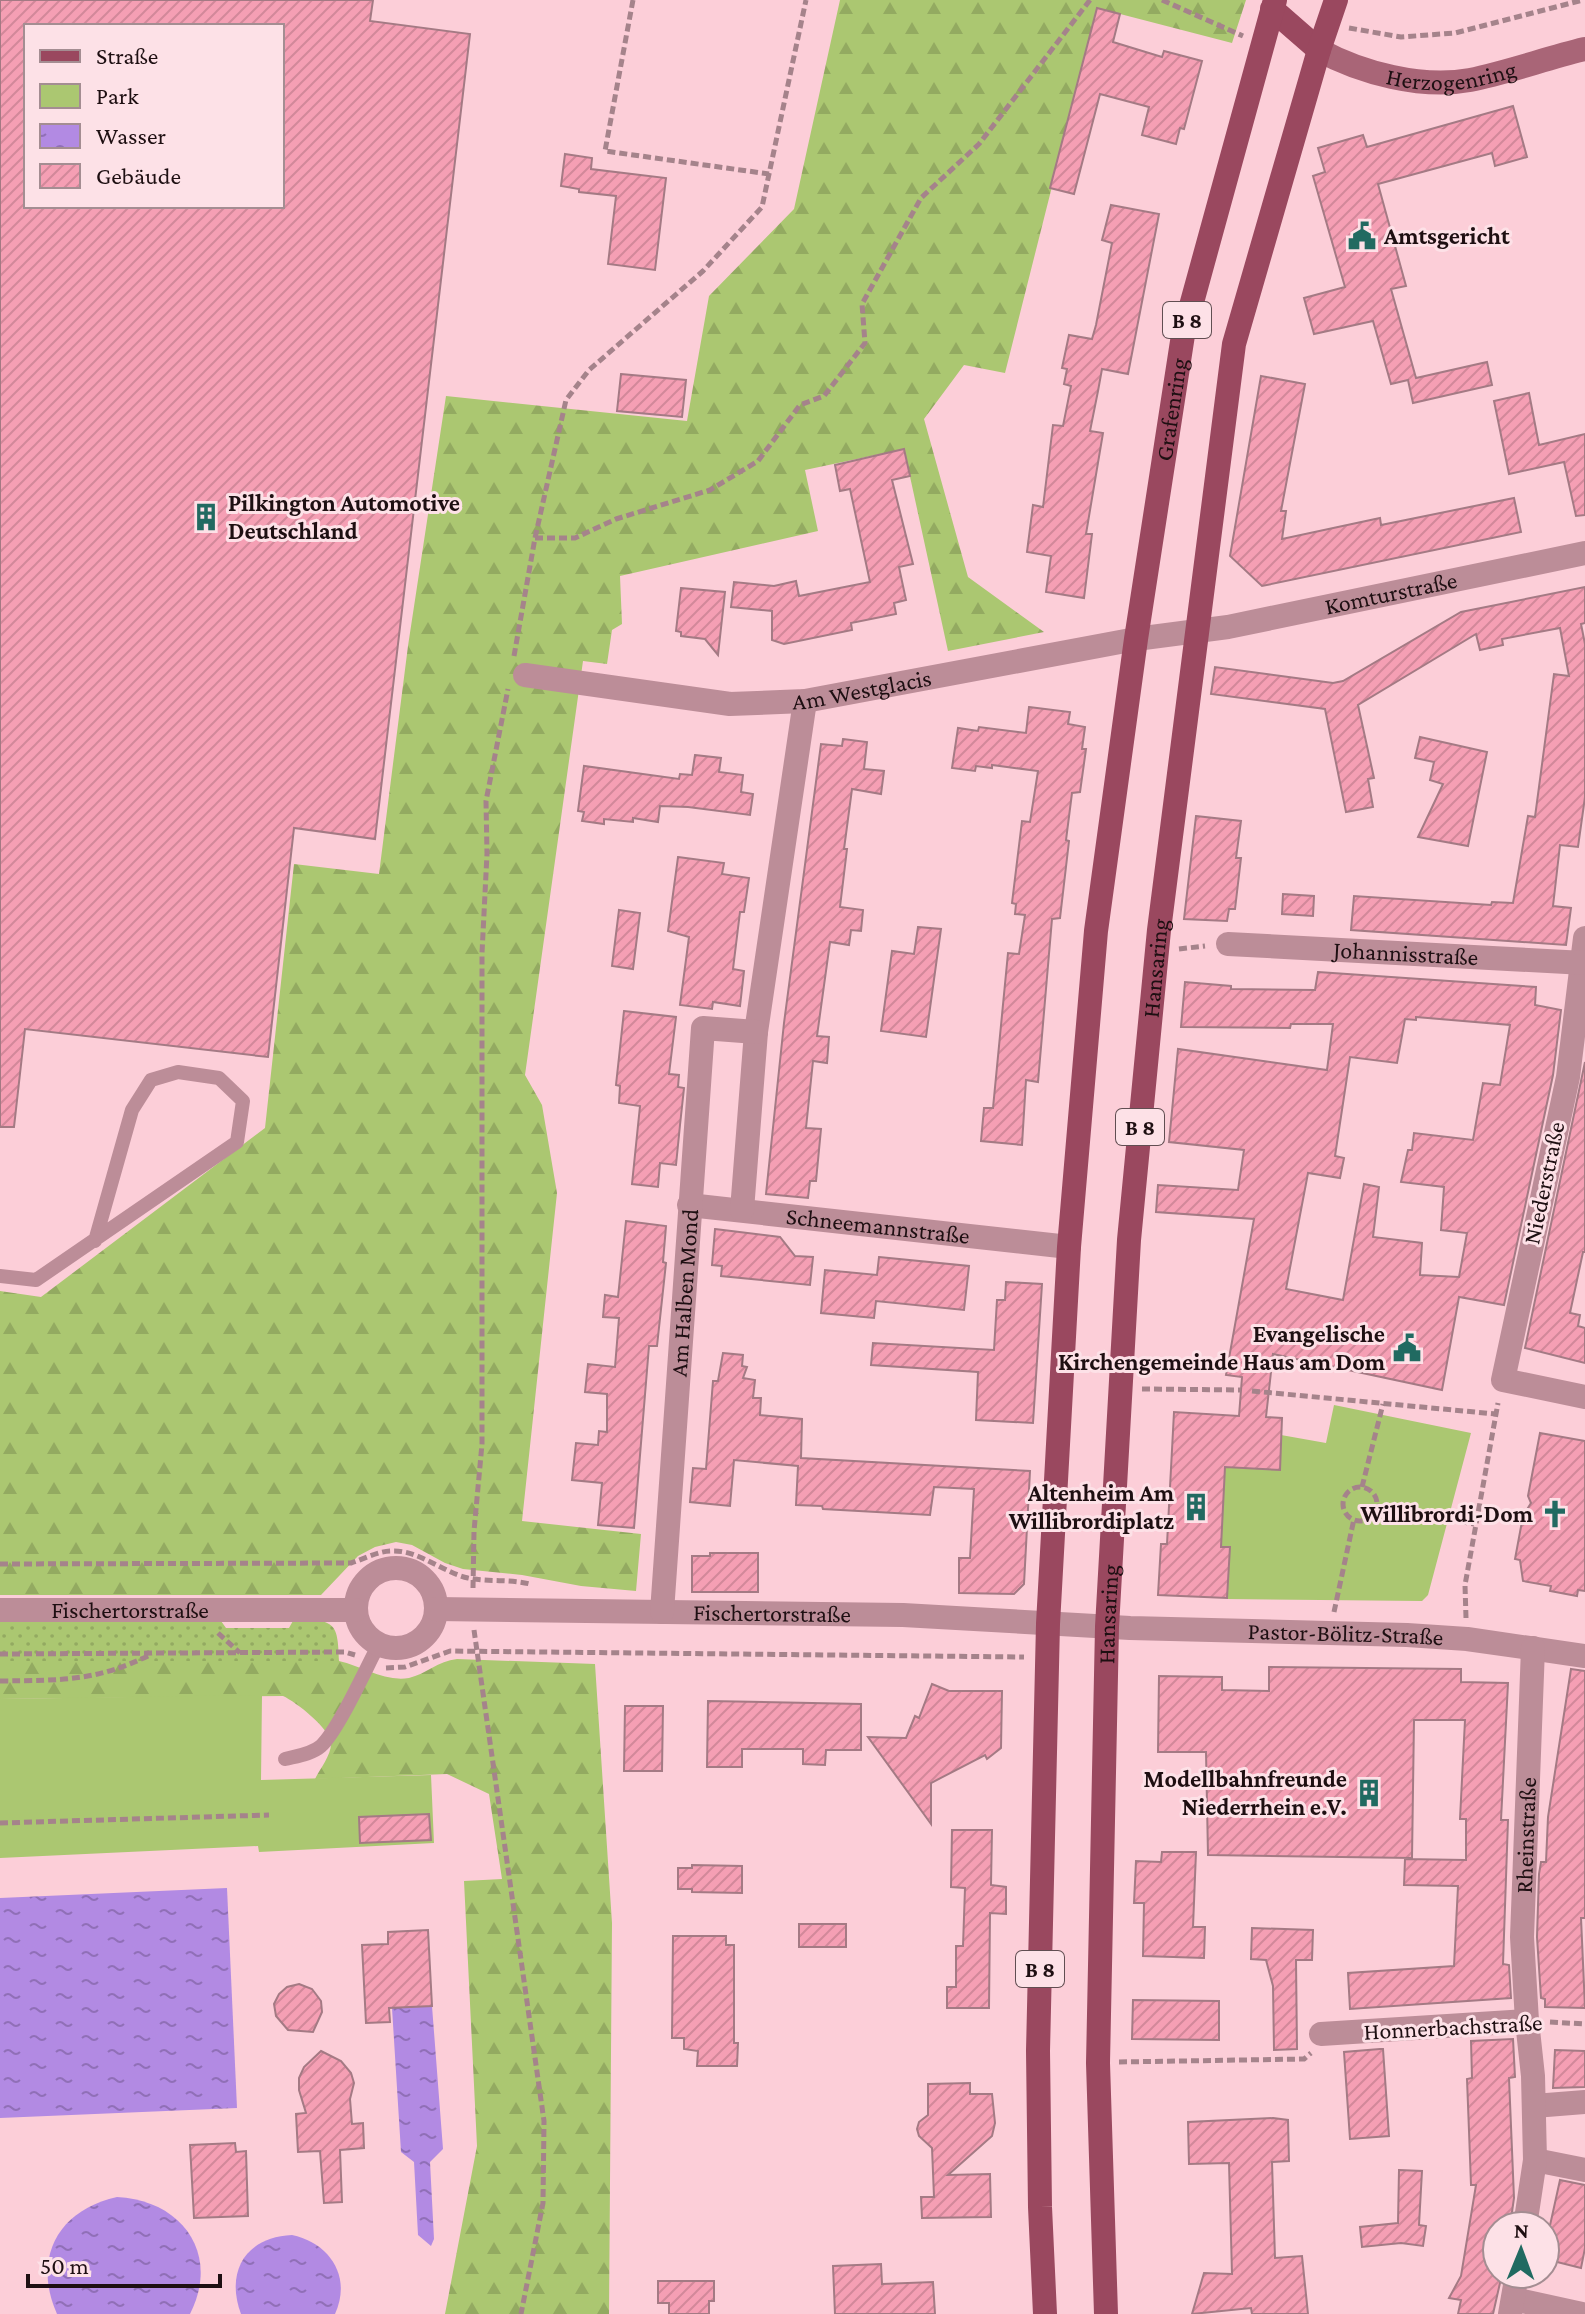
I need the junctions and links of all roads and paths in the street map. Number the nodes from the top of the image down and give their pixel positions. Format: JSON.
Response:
{"nodes":[{"id":1,"x":633,"y":0,"type":"edge"},
{"id":2,"x":806,"y":0,"type":"edge"},
{"id":3,"x":1090,"y":0,"type":"edge"},
{"id":4,"x":1162,"y":0,"type":"edge"},
{"id":5,"x":1583,"y":0,"type":"edge"},
{"id":6,"x":1274,"y":4,"type":"edge"},
{"id":7,"x":1344,"y":7,"type":"edge"},
{"id":8,"x":1247,"y":38,"type":"dead end"},
{"id":9,"x":1585,"y":49,"type":"edge"},
{"id":10,"x":1319,"y":50,"type":"junction"},
{"id":11,"x":769,"y":174,"type":"junction"},
{"id":12,"x":535,"y":538,"type":"junction"},
{"id":13,"x":1585,"y":553,"type":"edge"},
{"id":14,"x":1197,"y":630,"type":"junction"},
{"id":15,"x":1136,"y":639,"type":"junction"},
{"id":16,"x":518,"y":675,"type":"junction"},
{"id":17,"x":805,"y":701,"type":"junction"},
{"id":18,"x":1585,"y":938,"type":"edge"},
{"id":19,"x":1228,"y":944,"type":"joint"},
{"id":20,"x":1170,"y":950,"type":"dead end"},
{"id":21,"x":1583,"y":963,"type":"edge"},
{"id":22,"x":756,"y":1032,"type":"junction"},
{"id":23,"x":689,"y":1205,"type":"junction"},
{"id":24,"x":742,"y":1210,"type":"junction"},
{"id":25,"x":95,"y":1241,"type":"junction"},
{"id":26,"x":1069,"y":1247,"type":"junction"},
{"id":27,"x":0,"y":1276,"type":"edge"},
{"id":28,"x":1503,"y":1380,"type":"junction"},
{"id":29,"x":1135,"y":1389,"type":"dead end"},
{"id":30,"x":1241,"y":1390,"type":"dead end"},
{"id":31,"x":1252,"y":1391,"type":"dead end"},
{"id":32,"x":1585,"y":1397,"type":"edge"},
{"id":33,"x":1383,"y":1404,"type":"junction"},
{"id":34,"x":1496,"y":1414,"type":"junction"},
{"id":35,"x":1362,"y":1487,"type":"junction"},
{"id":36,"x":1377,"y":1506,"type":"junction"},
{"id":37,"x":1354,"y":1519,"type":"junction"},
{"id":38,"x":1474,"y":1524,"type":"junction"},
{"id":39,"x":0,"y":1564,"type":"edge"},
{"id":40,"x":473,"y":1578,"type":"junction"},
{"id":41,"x":537,"y":1586,"type":"dead end"},
{"id":42,"x":436,"y":1609,"type":"junction"},
{"id":43,"x":0,"y":1610,"type":"edge"},
{"id":44,"x":355,"y":1610,"type":"junction"},
{"id":45,"x":662,"y":1612,"type":"junction"},
{"id":46,"x":1048,"y":1624,"type":"junction"},
{"id":47,"x":1107,"y":1627,"type":"junction"},
{"id":48,"x":1330,"y":1632,"type":"junction"},
{"id":49,"x":1467,"y":1639,"type":"junction"},
{"id":50,"x":1533,"y":1648,"type":"junction"},
{"id":51,"x":476,"y":1651,"type":"junction"},
{"id":52,"x":0,"y":1654,"type":"edge"},
{"id":53,"x":153,"y":1654,"type":"junction"},
{"id":54,"x":374,"y":1654,"type":"junction"},
{"id":55,"x":1585,"y":1656,"type":"edge"},
{"id":56,"x":1027,"y":1657,"type":"dead end"},
{"id":57,"x":0,"y":1681,"type":"edge"},
{"id":58,"x":285,"y":1759,"type":"dead end"},
{"id":59,"x":269,"y":1815,"type":"dead end"},
{"id":60,"x":0,"y":1823,"type":"edge"},
{"id":61,"x":1527,"y":2021,"type":"junction"},
{"id":62,"x":1585,"y":2024,"type":"edge"},
{"id":63,"x":1321,"y":2034,"type":"joint"},
{"id":64,"x":1098,"y":2063,"type":"junction"},
{"id":65,"x":1585,"y":2102,"type":"edge"},
{"id":66,"x":1534,"y":2106,"type":"junction"},
{"id":67,"x":1535,"y":2160,"type":"junction"},
{"id":68,"x":1585,"y":2170,"type":"edge"},
{"id":69,"x":1527,"y":2210,"type":"edge"},
{"id":70,"x":1512,"y":2307,"type":"edge"},
{"id":71,"x":521,"y":2314,"type":"edge"},
{"id":72,"x":1045,"y":2314,"type":"edge"},
{"id":73,"x":1106,"y":2314,"type":"edge"},
{"id":74,"x":1582,"y":2314,"type":"edge"}],
"edges":[{"from":1,"to":11,"type":"path"},
{"from":2,"to":11,"type":"path"},
{"from":3,"to":12,"type":"path"},
{"from":4,"to":8,"type":"path"},
{"from":5,"to":7,"type":"path"},
{"from":6,"to":10,"type":"main road"},
{"from":6,"to":15,"type":"main road","name":"Grafenring","number":"B 8"},
{"from":7,"to":10,"type":"main road","number":"B 8"},
{"from":9,"to":10,"type":"main road","name":"Herzogenring"},
{"from":10,"to":14,"type":"main road","number":"B 8"},
{"from":11,"to":12,"type":"path"},
{"from":12,"to":16,"type":"path"},
{"from":13,"to":14,"type":"street","name":"Komturstraße"},
{"from":14,"to":15,"type":"street","name":"Am Westglacis"},
{"from":14,"to":47,"type":"main road","name":"Hansaring","number":"B 8"},
{"from":15,"to":17,"type":"street","name":"Am Westglacis"},
{"from":15,"to":26,"type":"main road","number":"B 8"},
{"from":16,"to":17,"type":"street","name":"Am Westglacis"},
{"from":16,"to":40,"type":"path"},
{"from":17,"to":22,"type":"street"},
{"from":18,"to":21,"type":"street","name":"Niederstraße"},
{"from":19,"to":20,"type":"path"},
{"from":19,"to":21,"type":"street","name":"Johannisstraße"},
{"from":21,"to":28,"type":"street","name":"Niederstraße"},
{"from":22,"to":23,"type":"street","name":"Am Halben Mond"},
{"from":22,"to":24,"type":"street"},
{"from":23,"to":24,"type":"street","name":"Schneemannstraße"},
{"from":23,"to":45,"type":"street","name":"Am Halben Mond"},
{"from":24,"to":26,"type":"street","name":"Schneemannstraße"},
{"from":25,"to":25,"type":"lane"},
{"from":25,"to":27,"type":"lane"},
{"from":26,"to":46,"type":"main road","number":"B 8"},
{"from":28,"to":32,"type":"street"},
{"from":28,"to":34,"type":"path"},
{"from":29,"to":30,"type":"path"},
{"from":31,"to":33,"type":"path"},
{"from":33,"to":34,"type":"path"},
{"from":33,"to":35,"type":"path"},
{"from":34,"to":38,"type":"path"},
{"from":35,"to":36,"type":"path"},
{"from":35,"to":37,"type":"path"},
{"from":36,"to":37,"type":"path"},
{"from":36,"to":38,"type":"path"},
{"from":37,"to":48,"type":"path"},
{"from":38,"to":49,"type":"path"},
{"from":39,"to":40,"type":"path"},
{"from":40,"to":41,"type":"path"},
{"from":42,"to":44,"type":"street"},
{"from":42,"to":45,"type":"street","name":"Fischertorstraße"},
{"from":42,"to":54,"type":"street"},
{"from":43,"to":44,"type":"street","name":"Fischertorstraße"},
{"from":44,"to":54,"type":"street"},
{"from":45,"to":46,"type":"street","name":"Fischertorstraße"},
{"from":46,"to":47,"type":"street","name":"Fischertorstraße"},
{"from":46,"to":72,"type":"main road","number":"B 8"},
{"from":47,"to":48,"type":"street","name":"Pastor-Bölitz-Straße"},
{"from":47,"to":64,"type":"main road","name":"Hansaring","number":"B 8"},
{"from":48,"to":49,"type":"street","name":"Pastor-Bölitz-Straße"},
{"from":49,"to":50,"type":"street","name":"Pastor-Bölitz-Straße"},
{"from":50,"to":55,"type":"street","name":"Pastor-Bölitz-Straße"},
{"from":50,"to":61,"type":"street","name":"Rheinstraße"},
{"from":51,"to":54,"type":"path"},
{"from":51,"to":56,"type":"path"},
{"from":51,"to":71,"type":"path"},
{"from":52,"to":53,"type":"path"},
{"from":53,"to":54,"type":"path"},
{"from":53,"to":57,"type":"path"},
{"from":54,"to":58,"type":"lane"},
{"from":59,"to":60,"type":"path"},
{"from":61,"to":62,"type":"path","name":"Honnerbachstraße"},
{"from":61,"to":63,"type":"street","name":"Honnerbachstraße"},
{"from":61,"to":66,"type":"street","name":"Rheinstraße"},
{"from":63,"to":64,"type":"path"},
{"from":64,"to":73,"type":"main road","name":"Hansaring","number":"B 8"},
{"from":65,"to":66,"type":"street"},
{"from":66,"to":67,"type":"street","name":"Rheinstraße"},
{"from":67,"to":68,"type":"street"},
{"from":67,"to":69,"type":"street","name":"Rheinstraße"},
{"from":70,"to":74,"type":"street"}]}
